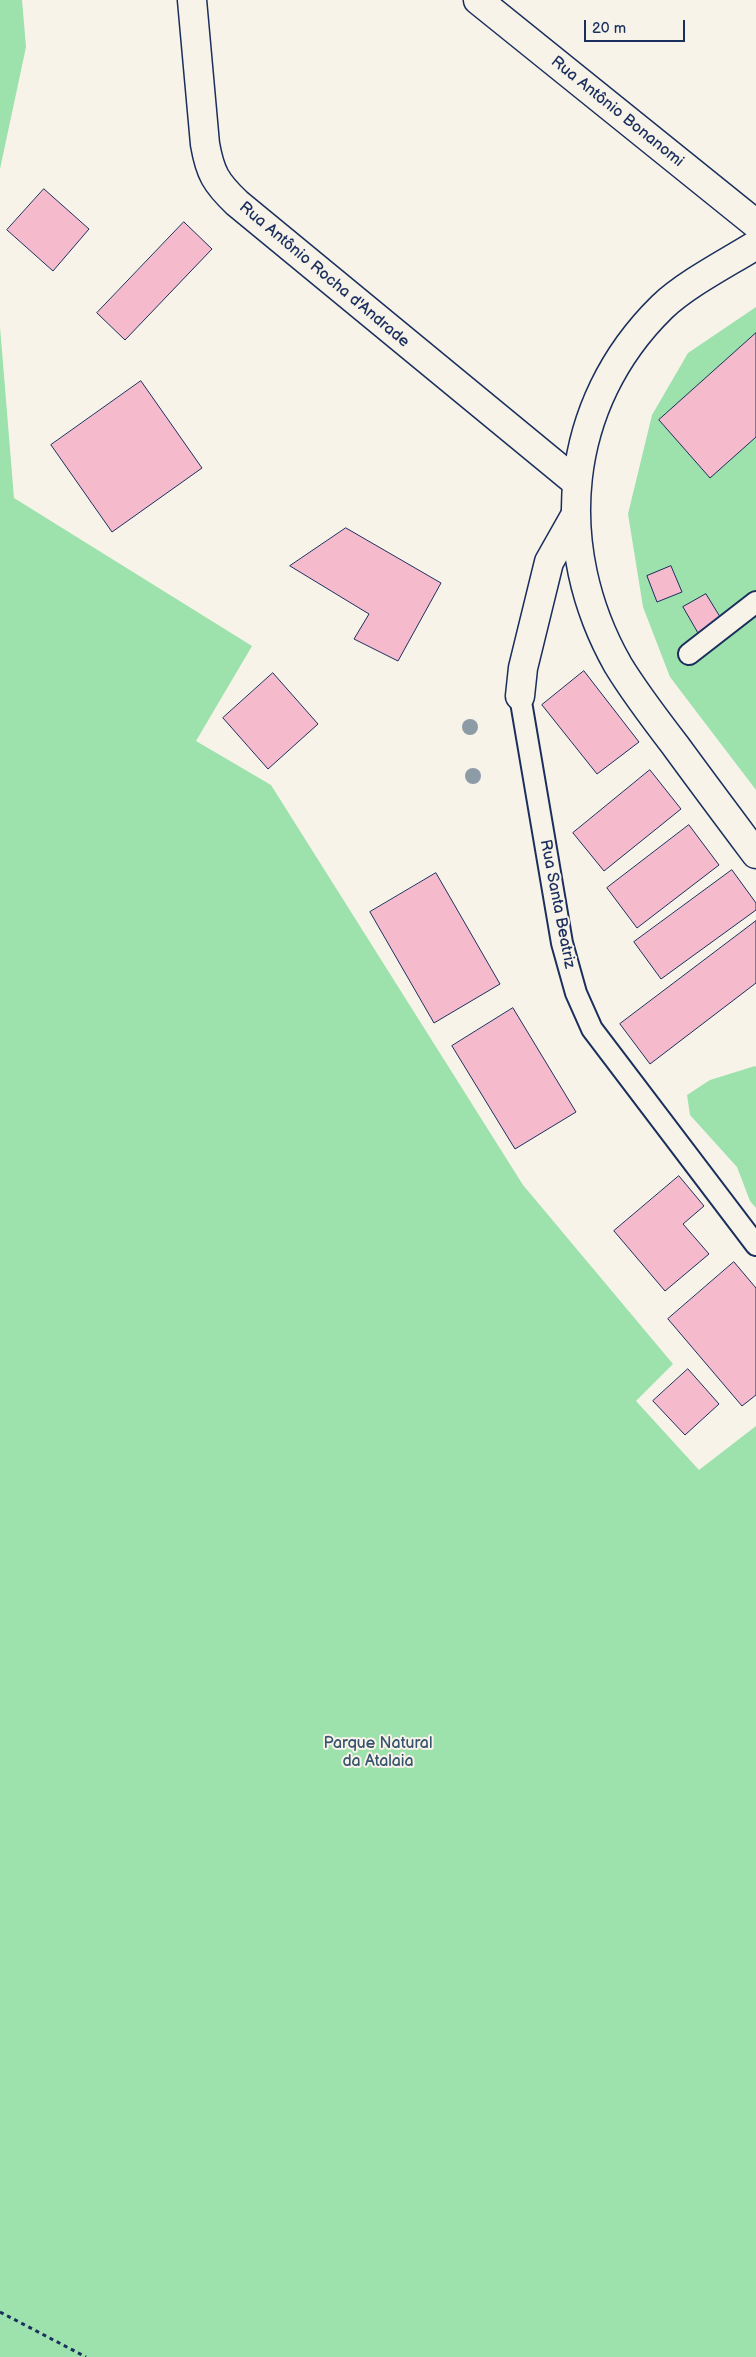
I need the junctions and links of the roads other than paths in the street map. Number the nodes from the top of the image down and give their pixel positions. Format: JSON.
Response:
{"nodes":[{"id":1,"x":192,"y":0,"type":"edge"},
{"id":2,"x":478,"y":0,"type":"edge"},
{"id":3,"x":756,"y":224,"type":"edge"},
{"id":4,"x":756,"y":245,"type":"edge"},
{"id":5,"x":576,"y":482,"type":"junction"},
{"id":6,"x":575,"y":516,"type":"junction"},
{"id":7,"x":756,"y":602,"type":"edge"},
{"id":8,"x":689,"y":654,"type":"dead end"},
{"id":9,"x":520,"y":696,"type":"joint"},
{"id":10,"x":756,"y":854,"type":"edge"},
{"id":11,"x":756,"y":1245,"type":"edge"}],
"edges":[{"from":1,"to":5,"type":"street","name":"Rua Antônio Rocha d'Andrade"},
{"from":2,"to":3,"type":"street","name":"Rua Antônio Bonanomi"},
{"from":4,"to":5,"type":"street"},
{"from":5,"to":6,"type":"street"},
{"from":6,"to":9,"type":"street","name":"Rua Santa Beatriz"},
{"from":6,"to":10,"type":"street"},
{"from":7,"to":8,"type":"lane"},
{"from":9,"to":11,"type":"lane","name":"Rua Santa Beatriz"}]}
